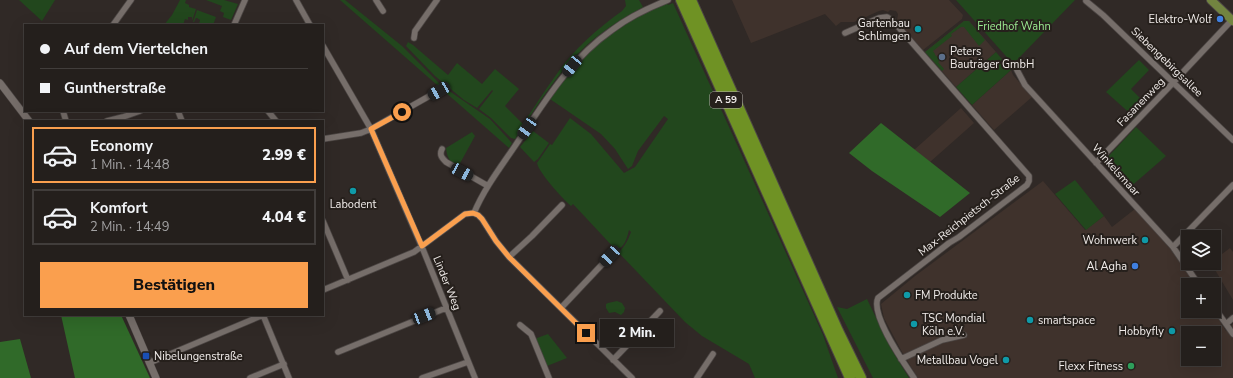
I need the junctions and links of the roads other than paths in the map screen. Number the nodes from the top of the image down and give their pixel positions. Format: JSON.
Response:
{"nodes":[{"id":1,"x":131,"y":0,"type":"edge"},
{"id":2,"x":244,"y":0,"type":"edge"},
{"id":3,"x":296,"y":0,"type":"edge"},
{"id":4,"x":376,"y":0,"type":"edge"},
{"id":5,"x":437,"y":0,"type":"edge"},
{"id":6,"x":668,"y":0,"type":"edge"},
{"id":7,"x":681,"y":0,"type":"edge"},
{"id":8,"x":691,"y":0,"type":"edge"},
{"id":9,"x":1212,"y":0,"type":"edge"},
{"id":10,"x":1086,"y":1,"type":"edge"},
{"id":11,"x":383,"y":11,"type":"dead end"},
{"id":12,"x":1233,"y":20,"type":"edge"},
{"id":13,"x":115,"y":24,"type":"edge"},
{"id":14,"x":234,"y":24,"type":"edge"},
{"id":15,"x":309,"y":24,"type":"edge"},
{"id":16,"x":845,"y":33,"type":"dead end"},
{"id":17,"x":414,"y":38,"type":"dead end"},
{"id":18,"x":324,"y":48,"type":"edge"},
{"id":19,"x":1017,"y":70,"type":"dead end"},
{"id":20,"x":0,"y":83,"type":"edge"},
{"id":21,"x":1173,"y":83,"type":"junction"},
{"id":22,"x":440,"y":90,"type":"dead end"},
{"id":23,"x":137,"y":112,"type":"edge"},
{"id":24,"x":269,"y":112,"type":"edge"},
{"id":25,"x":28,"y":120,"type":"edge"},
{"id":26,"x":111,"y":120,"type":"edge"},
{"id":27,"x":275,"y":120,"type":"edge"},
{"id":28,"x":371,"y":129,"type":"junction"},
{"id":29,"x":324,"y":139,"type":"edge"},
{"id":30,"x":1233,"y":140,"type":"edge"},
{"id":31,"x":442,"y":149,"type":"dead end"},
{"id":32,"x":1096,"y":163,"type":"junction"},
{"id":33,"x":1233,"y":185,"type":"edge"},
{"id":34,"x":488,"y":186,"type":"junction"},
{"id":35,"x":562,"y":205,"type":"dead end"},
{"id":36,"x":474,"y":213,"type":"junction"},
{"id":37,"x":324,"y":223,"type":"edge"},
{"id":38,"x":422,"y":246,"type":"junction"},
{"id":39,"x":1173,"y":247,"type":"junction"},
{"id":40,"x":610,"y":256,"type":"dead end"},
{"id":41,"x":509,"y":257,"type":"junction"},
{"id":42,"x":1194,"y":278,"type":"edge"},
{"id":43,"x":348,"y":280,"type":"junction"},
{"id":44,"x":324,"y":290,"type":"edge"},
{"id":45,"x":446,"y":308,"type":"junction"},
{"id":46,"x":561,"y":308,"type":"junction"},
{"id":47,"x":660,"y":311,"type":"dead end"},
{"id":48,"x":129,"y":316,"type":"edge"},
{"id":49,"x":261,"y":316,"type":"edge"},
{"id":50,"x":263,"y":316,"type":"edge"},
{"id":51,"x":1221,"y":317,"type":"edge"},
{"id":52,"x":1233,"y":318,"type":"edge"},
{"id":53,"x":823,"y":319,"type":"junction"},
{"id":54,"x":1226,"y":324,"type":"junction"},
{"id":55,"x":520,"y":325,"type":"dead end"},
{"id":56,"x":838,"y":331,"type":"junction"},
{"id":57,"x":1233,"y":334,"type":"edge"},
{"id":58,"x":964,"y":335,"type":"dead end"},
{"id":59,"x":338,"y":352,"type":"dead end"},
{"id":60,"x":713,"y":354,"type":"dead end"},
{"id":61,"x":901,"y":359,"type":"junction"},
{"id":62,"x":613,"y":360,"type":"junction"},
{"id":63,"x":149,"y":362,"type":"junction"},
{"id":64,"x":468,"y":362,"type":"junction"},
{"id":65,"x":284,"y":364,"type":"junction"},
{"id":66,"x":156,"y":378,"type":"edge"},
{"id":67,"x":250,"y":378,"type":"edge"},
{"id":68,"x":289,"y":378,"type":"edge"},
{"id":69,"x":422,"y":378,"type":"edge"},
{"id":70,"x":475,"y":378,"type":"edge"},
{"id":71,"x":549,"y":378,"type":"edge"},
{"id":72,"x":632,"y":378,"type":"edge"},
{"id":73,"x":697,"y":378,"type":"edge"},
{"id":74,"x":843,"y":378,"type":"edge"},
{"id":75,"x":850,"y":378,"type":"edge"},
{"id":76,"x":861,"y":378,"type":"edge"},
{"id":77,"x":868,"y":378,"type":"edge"},
{"id":78,"x":914,"y":378,"type":"edge"}],
"edges":[{"from":1,"to":13,"type":"street"},
{"from":2,"to":14,"type":"street"},
{"from":3,"to":15,"type":"street"},
{"from":4,"to":11,"type":"street"},
{"from":5,"to":17,"type":"street"},
{"from":6,"to":34,"type":"street"},
{"from":7,"to":53,"type":"highway","number":"A 59"},
{"from":8,"to":56,"type":"highway","number":"A 59"},
{"from":9,"to":12,"type":"main road"},
{"from":10,"to":21,"type":"street","name":"Siebengebirgsallee"},
{"from":12,"to":21,"type":"street","name":"Fasanenweg"},
{"from":16,"to":61,"type":"street","name":"Max-Reichpietsch-Straße"},
{"from":18,"to":28,"type":"street","name":"Linder Weg"},
{"from":19,"to":32,"type":"street","name":"Winkelsmaar"},
{"from":20,"to":25,"type":"street"},
{"from":21,"to":30,"type":"street","name":"Siebengebirgsallee"},
{"from":21,"to":32,"type":"street","name":"Fasanenweg"},
{"from":22,"to":28,"type":"street"},
{"from":23,"to":26,"type":"street"},
{"from":24,"to":27,"type":"street"},
{"from":28,"to":29,"type":"street"},
{"from":28,"to":38,"type":"street","name":"Linder Weg"},
{"from":31,"to":34,"type":"street"},
{"from":32,"to":39,"type":"street","name":"Winkelsmaar"},
{"from":33,"to":39,"type":"street"},
{"from":34,"to":36,"type":"street"},
{"from":35,"to":41,"type":"street"},
{"from":36,"to":38,"type":"street"},
{"from":36,"to":41,"type":"street"},
{"from":37,"to":43,"type":"street"},
{"from":38,"to":43,"type":"street"},
{"from":38,"to":45,"type":"street","name":"Linder Weg"},
{"from":39,"to":42,"type":"street","name":"Winkelsmaar"},
{"from":40,"to":46,"type":"street"},
{"from":41,"to":46,"type":"street"},
{"from":43,"to":44,"type":"street"},
{"from":45,"to":59,"type":"street"},
{"from":45,"to":64,"type":"street","name":"Linder Weg"},
{"from":46,"to":62,"type":"street"},
{"from":47,"to":62,"type":"street"},
{"from":48,"to":63,"type":"street"},
{"from":49,"to":63,"type":"street"},
{"from":50,"to":65,"type":"street"},
{"from":51,"to":54,"type":"street"},
{"from":52,"to":54,"type":"street"},
{"from":53,"to":74,"type":"highway"},
{"from":53,"to":75,"type":"highway","number":"A 59"},
{"from":54,"to":57,"type":"street"},
{"from":55,"to":71,"type":"street"},
{"from":56,"to":76,"type":"highway","number":"A 59"},
{"from":56,"to":77,"type":"highway"},
{"from":58,"to":61,"type":"street"},
{"from":60,"to":73,"type":"street"},
{"from":61,"to":78,"type":"street","name":"Max-Reichpietsch-Straße"},
{"from":62,"to":72,"type":"street"},
{"from":63,"to":66,"type":"street"},
{"from":64,"to":69,"type":"street"},
{"from":64,"to":70,"type":"street","name":"Linder Weg"},
{"from":65,"to":67,"type":"street"},
{"from":65,"to":68,"type":"street"}]}
